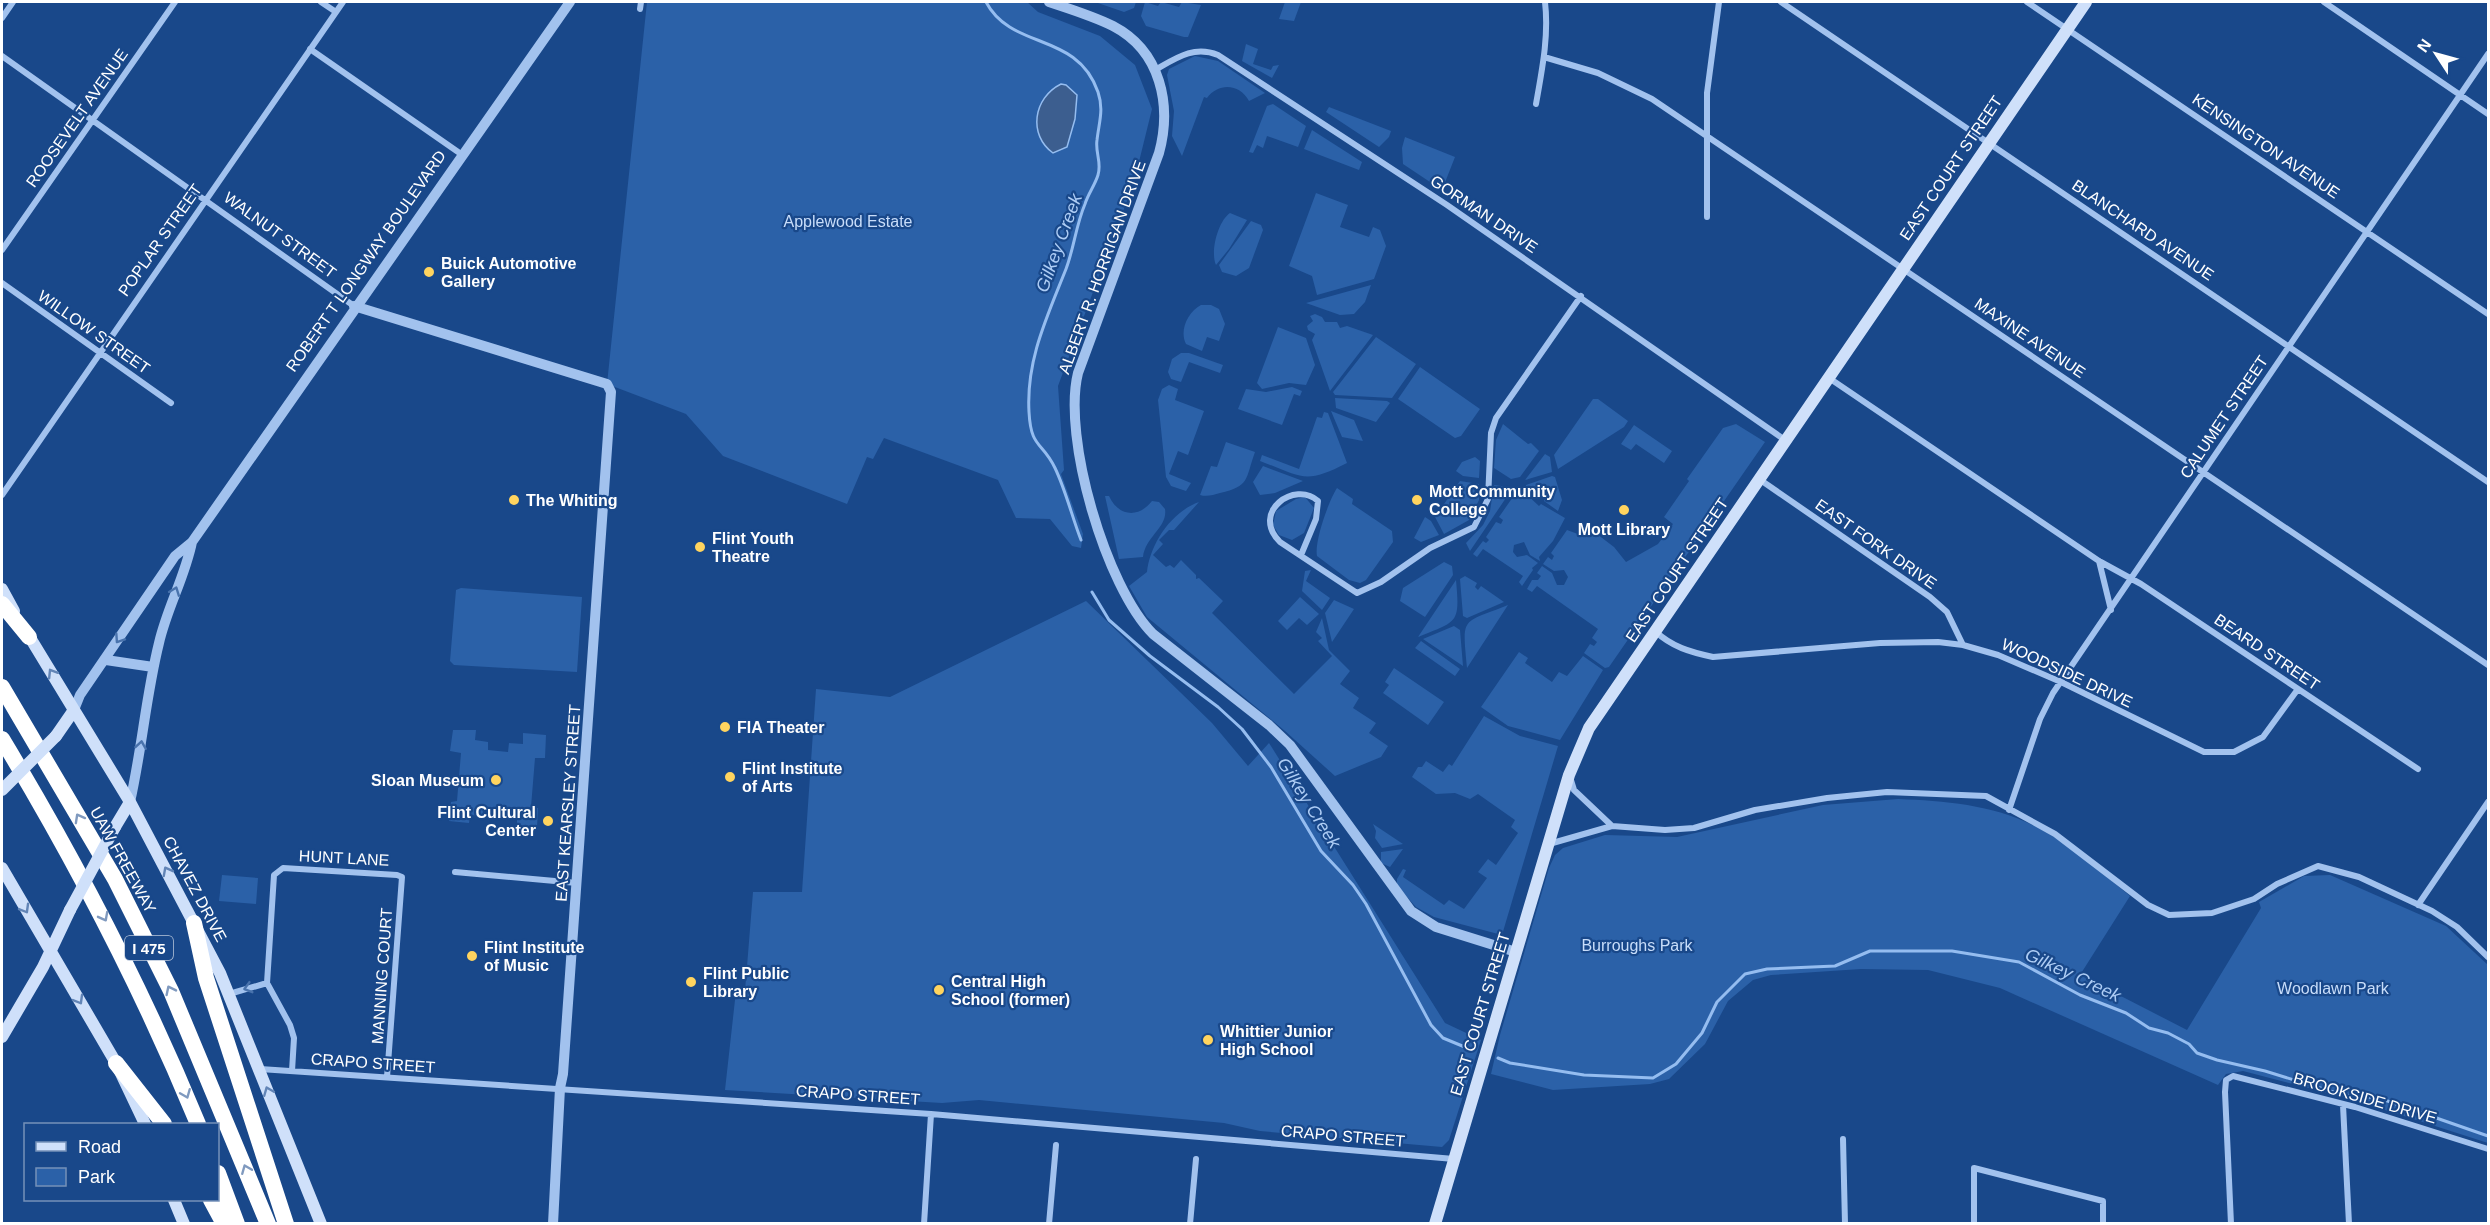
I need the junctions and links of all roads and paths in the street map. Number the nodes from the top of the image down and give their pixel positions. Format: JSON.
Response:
{"nodes":[{"id":1,"x":13,"y":2,"type":"edge"},
{"id":2,"x":175,"y":2,"type":"edge"},
{"id":3,"x":321,"y":2,"type":"edge"},
{"id":4,"x":343,"y":2,"type":"edge"},
{"id":5,"x":570,"y":2,"type":"edge"},
{"id":6,"x":641,"y":2,"type":"edge"},
{"id":7,"x":1048,"y":2,"type":"edge"},
{"id":8,"x":1545,"y":2,"type":"edge"},
{"id":9,"x":1719,"y":2,"type":"edge"},
{"id":10,"x":1781,"y":2,"type":"edge"},
{"id":11,"x":2027,"y":2,"type":"edge"},
{"id":12,"x":2086,"y":2,"type":"edge"},
{"id":13,"x":2324,"y":2,"type":"edge"},
{"id":14,"x":640,"y":9,"type":"dead end"},
{"id":15,"x":336,"y":12,"type":"junction"},
{"id":16,"x":2,"y":18,"type":"edge"},
{"id":17,"x":2067,"y":28,"type":"junction"},
{"id":18,"x":310,"y":49,"type":"junction"},
{"id":19,"x":2488,"y":54,"type":"edge"},
{"id":20,"x":2,"y":56,"type":"edge"},
{"id":21,"x":1544,"y":57,"type":"junction"},
{"id":22,"x":1155,"y":70,"type":"junction"},
{"id":23,"x":2460,"y":95,"type":"junction"},
{"id":24,"x":1536,"y":104,"type":"dead end"},
{"id":25,"x":2488,"y":114,"type":"edge"},
{"id":26,"x":92,"y":121,"type":"junction"},
{"id":27,"x":1708,"y":136,"type":"junction"},
{"id":28,"x":1989,"y":142,"type":"junction"},
{"id":29,"x":461,"y":154,"type":"junction"},
{"id":30,"x":204,"y":200,"type":"junction"},
{"id":31,"x":1707,"y":217,"type":"dead end"},
{"id":32,"x":2366,"y":231,"type":"junction"},
{"id":33,"x":2,"y":250,"type":"edge"},
{"id":34,"x":1903,"y":267,"type":"junction"},
{"id":35,"x":2,"y":283,"type":"edge"},
{"id":36,"x":1581,"y":296,"type":"junction"},
{"id":37,"x":354,"y":306,"type":"junction"},
{"id":38,"x":2488,"y":314,"type":"edge"},
{"id":39,"x":2289,"y":346,"type":"junction"},
{"id":40,"x":99,"y":352,"type":"junction"},
{"id":41,"x":1828,"y":378,"type":"junction"},
{"id":42,"x":607,"y":384,"type":"joint"},
{"id":43,"x":171,"y":403,"type":"dead end"},
{"id":44,"x":1785,"y":440,"type":"junction"},
{"id":45,"x":2203,"y":471,"type":"junction"},
{"id":46,"x":1759,"y":479,"type":"junction"},
{"id":47,"x":2488,"y":482,"type":"edge"},
{"id":48,"x":2,"y":495,"type":"edge"},
{"id":49,"x":192,"y":542,"type":"junction"},
{"id":50,"x":1301,"y":555,"type":"junction"},
{"id":51,"x":2099,"y":561,"type":"junction"},
{"id":52,"x":2130,"y":580,"type":"junction"},
{"id":53,"x":2,"y":589,"type":"edge"},
{"id":54,"x":2,"y":604,"type":"edge"},
{"id":55,"x":2111,"y":610,"type":"junction"},
{"id":56,"x":1655,"y":631,"type":"junction"},
{"id":57,"x":29,"y":637,"type":"junction"},
{"id":58,"x":1963,"y":645,"type":"junction"},
{"id":59,"x":106,"y":660,"type":"junction"},
{"id":60,"x":2488,"y":665,"type":"edge"},
{"id":61,"x":153,"y":667,"type":"junction"},
{"id":62,"x":2061,"y":682,"type":"junction"},
{"id":63,"x":2,"y":687,"type":"edge"},
{"id":64,"x":2298,"y":689,"type":"junction"},
{"id":65,"x":74,"y":710,"type":"junction"},
{"id":66,"x":2,"y":739,"type":"edge"},
{"id":67,"x":2418,"y":769,"type":"dead end"},
{"id":68,"x":1569,"y":775,"type":"junction"},
{"id":69,"x":2,"y":790,"type":"edge"},
{"id":70,"x":129,"y":802,"type":"junction"},
{"id":71,"x":2488,"y":802,"type":"edge"},
{"id":72,"x":2009,"y":810,"type":"junction"},
{"id":73,"x":1612,"y":826,"type":"junction"},
{"id":74,"x":1548,"y":844,"type":"junction"},
{"id":75,"x":2,"y":868,"type":"edge"},
{"id":76,"x":454,"y":872,"type":"dead end"},
{"id":77,"x":402,"y":877,"type":"joint"},
{"id":78,"x":577,"y":883,"type":"junction"},
{"id":79,"x":2418,"y":905,"type":"junction"},
{"id":80,"x":194,"y":923,"type":"junction"},
{"id":81,"x":48,"y":951,"type":"junction"},
{"id":82,"x":1516,"y":952,"type":"junction"},
{"id":83,"x":2488,"y":957,"type":"edge"},
{"id":84,"x":267,"y":983,"type":"junction"},
{"id":85,"x":229,"y":994,"type":"junction"},
{"id":86,"x":2,"y":1036,"type":"edge"},
{"id":87,"x":116,"y":1063,"type":"junction"},
{"id":88,"x":260,"y":1069,"type":"junction"},
{"id":89,"x":292,"y":1071,"type":"junction"},
{"id":90,"x":387,"y":1077,"type":"junction"},
{"id":91,"x":560,"y":1088,"type":"junction"},
{"id":92,"x":2343,"y":1105,"type":"junction"},
{"id":93,"x":931,"y":1114,"type":"junction"},
{"id":94,"x":144,"y":1123,"type":"edge"},
{"id":95,"x":162,"y":1123,"type":"edge"},
{"id":96,"x":197,"y":1123,"type":"edge"},
{"id":97,"x":1844,"y":1139,"type":"dead end"},
{"id":98,"x":1056,"y":1145,"type":"dead end"},
{"id":99,"x":2488,"y":1149,"type":"edge"},
{"id":100,"x":1196,"y":1159,"type":"dead end"},
{"id":101,"x":1454,"y":1159,"type":"junction"},
{"id":102,"x":219,"y":1176,"type":"edge"},
{"id":103,"x":174,"y":1201,"type":"edge"},
{"id":104,"x":212,"y":1201,"type":"edge"},
{"id":105,"x":184,"y":1224,"type":"edge"},
{"id":106,"x":224,"y":1224,"type":"edge"},
{"id":107,"x":237,"y":1224,"type":"edge"},
{"id":108,"x":268,"y":1224,"type":"edge"},
{"id":109,"x":286,"y":1224,"type":"edge"},
{"id":110,"x":321,"y":1224,"type":"edge"},
{"id":111,"x":553,"y":1224,"type":"edge"},
{"id":112,"x":924,"y":1224,"type":"edge"},
{"id":113,"x":1049,"y":1224,"type":"edge"},
{"id":114,"x":1190,"y":1224,"type":"edge"},
{"id":115,"x":1435,"y":1224,"type":"edge"},
{"id":116,"x":1845,"y":1224,"type":"edge"},
{"id":117,"x":1974,"y":1224,"type":"edge"},
{"id":118,"x":2103,"y":1224,"type":"edge"},
{"id":119,"x":2231,"y":1224,"type":"edge"},
{"id":120,"x":2349,"y":1224,"type":"edge"}],
"edges":[{"from":1,"to":16,"type":"street"},
{"from":2,"to":26,"type":"street","name":"ROOSEVELT AVENUE"},
{"from":3,"to":15,"type":"street"},
{"from":4,"to":15,"type":"street","name":"POPLAR STREET"},
{"from":5,"to":29,"type":"street","name":"ROBERT T LONGWAY BOULEVARD"},
{"from":6,"to":14,"type":"street"},
{"from":7,"to":22,"type":"street","name":"ALBERT R. HORRIGAN DRIVE"},
{"from":8,"to":21,"type":"street"},
{"from":9,"to":27,"type":"street"},
{"from":10,"to":28,"type":"street","name":"BLANCHARD AVENUE"},
{"from":11,"to":17,"type":"street","name":"KENSINGTON AVENUE"},
{"from":12,"to":17,"type":"main road","name":"EAST COURT STREET"},
{"from":13,"to":23,"type":"street"},
{"from":15,"to":18,"type":"street","name":"POPLAR STREET"},
{"from":17,"to":28,"type":"main road","name":"EAST COURT STREET"},
{"from":17,"to":32,"type":"street","name":"KENSINGTON AVENUE"},
{"from":18,"to":29,"type":"street"},
{"from":18,"to":30,"type":"street","name":"POPLAR STREET"},
{"from":19,"to":23,"type":"street","name":"CALUMET STREET"},
{"from":20,"to":26,"type":"street","name":"WALNUT STREET"},
{"from":21,"to":24,"type":"street"},
{"from":21,"to":27,"type":"street","name":"MAXINE AVENUE"},
{"from":22,"to":36,"type":"street","name":"GORMAN DRIVE"},
{"from":22,"to":82,"type":"street","name":"ALBERT R. HORRIGAN DRIVE"},
{"from":23,"to":25,"type":"street"},
{"from":23,"to":32,"type":"street","name":"CALUMET STREET"},
{"from":26,"to":30,"type":"street","name":"WALNUT STREET"},
{"from":26,"to":33,"type":"street","name":"ROOSEVELT AVENUE"},
{"from":27,"to":31,"type":"street"},
{"from":27,"to":34,"type":"street","name":"MAXINE AVENUE"},
{"from":28,"to":34,"type":"main road","name":"EAST COURT STREET"},
{"from":28,"to":39,"type":"street","name":"BLANCHARD AVENUE"},
{"from":29,"to":37,"type":"street","name":"ROBERT T LONGWAY BOULEVARD"},
{"from":30,"to":37,"type":"street","name":"WALNUT STREET"},
{"from":30,"to":40,"type":"street","name":"POPLAR STREET"},
{"from":32,"to":38,"type":"street","name":"KENSINGTON AVENUE"},
{"from":32,"to":39,"type":"street","name":"CALUMET STREET"},
{"from":34,"to":41,"type":"main road","name":"EAST COURT STREET"},
{"from":34,"to":45,"type":"street","name":"MAXINE AVENUE"},
{"from":35,"to":40,"type":"street","name":"WILLOW STREET"},
{"from":36,"to":44,"type":"street","name":"GORMAN DRIVE"},
{"from":36,"to":50,"type":"street"},
{"from":37,"to":42,"type":"street","name":"WALNUT STREET"},
{"from":37,"to":49,"type":"street","name":"ROBERT T LONGWAY BOULEVARD"},
{"from":39,"to":45,"type":"street","name":"CALUMET STREET"},
{"from":39,"to":47,"type":"street","name":"BLANCHARD AVENUE"},
{"from":40,"to":43,"type":"street","name":"WILLOW STREET"},
{"from":40,"to":48,"type":"street","name":"POPLAR STREET"},
{"from":41,"to":44,"type":"main road","name":"EAST COURT STREET"},
{"from":41,"to":51,"type":"street","name":"BEARD STREET"},
{"from":42,"to":78,"type":"street","name":"EAST KEARSLEY STREET"},
{"from":44,"to":46,"type":"main road","name":"EAST COURT STREET"},
{"from":45,"to":52,"type":"street","name":"CALUMET STREET"},
{"from":45,"to":60,"type":"street","name":"MAXINE AVENUE"},
{"from":46,"to":56,"type":"main road","name":"EAST COURT STREET"},
{"from":46,"to":58,"type":"street","name":"EAST FORK DRIVE"},
{"from":49,"to":59,"type":"street","name":"ROBERT T LONGWAY BOULEVARD","one_way":true},
{"from":61,"to":49,"type":"street","name":"ROBERT T LONGWAY BOULEVARD","one_way":true},
{"from":50,"to":50,"type":"street"},
{"from":51,"to":52,"type":"street","name":"BEARD STREET"},
{"from":51,"to":55,"type":"street"},
{"from":52,"to":55,"type":"street","name":"CALUMET STREET"},
{"from":52,"to":64,"type":"street","name":"BEARD STREET"},
{"from":53,"to":57,"type":"main road","name":"CHAVEZ DRIVE"},
{"from":54,"to":57,"type":"highway"},
{"from":55,"to":62,"type":"street","name":"CALUMET STREET"},
{"from":56,"to":58,"type":"street","name":"WOODSIDE DRIVE"},
{"from":56,"to":68,"type":"main road","name":"EAST COURT STREET"},
{"from":65,"to":57,"type":"main road","name":"CHAVEZ DRIVE","one_way":true},
{"from":58,"to":62,"type":"street","name":"WOODSIDE DRIVE"},
{"from":59,"to":61,"type":"street"},
{"from":59,"to":65,"type":"street","name":"ROBERT T LONGWAY BOULEVARD"},
{"from":70,"to":61,"type":"street","name":"ROBERT T LONGWAY BOULEVARD","one_way":true},
{"from":62,"to":64,"type":"street","name":"WOODSIDE DRIVE"},
{"from":62,"to":72,"type":"street","name":"CALUMET STREET"},
{"from":108,"to":63,"type":"highway","name":"UAW FREEWAY","number":"I 475","one_way":true},
{"from":64,"to":67,"type":"street","name":"BEARD STREET"},
{"from":65,"to":69,"type":"main road","name":"ROBERT T LONGWAY BOULEVARD","bridge":true},
{"from":65,"to":70,"type":"main road","name":"CHAVEZ DRIVE"},
{"from":66,"to":96,"type":"highway","number":"I 475","one_way":true},
{"from":68,"to":73,"type":"street"},
{"from":68,"to":74,"type":"main road","name":"EAST COURT STREET"},
{"from":80,"to":70,"type":"main road","name":"CHAVEZ DRIVE","one_way":true},
{"from":70,"to":81,"type":"main road","name":"ROBERT T LONGWAY BOULEVARD","bridge":true},
{"from":71,"to":79,"type":"street"},
{"from":72,"to":73,"type":"street"},
{"from":72,"to":79,"type":"street"},
{"from":73,"to":74,"type":"street"},
{"from":74,"to":82,"type":"main road","name":"EAST COURT STREET"},
{"from":75,"to":81,"type":"main road","one_way":true},
{"from":76,"to":78,"type":"street"},
{"from":77,"to":84,"type":"street","name":"HUNT LANE"},
{"from":77,"to":90,"type":"street","name":"MANNING COURT"},
{"from":78,"to":91,"type":"street","name":"EAST KEARSLEY STREET"},
{"from":79,"to":83,"type":"street"},
{"from":80,"to":85,"type":"main road","name":"CHAVEZ DRIVE"},
{"from":80,"to":109,"type":"highway"},
{"from":81,"to":86,"type":"main road","name":"ROBERT T LONGWAY BOULEVARD"},
{"from":81,"to":87,"type":"main road","one_way":true},
{"from":82,"to":101,"type":"main road","name":"EAST COURT STREET"},
{"from":84,"to":85,"type":"street","one_way":true},
{"from":84,"to":89,"type":"street"},
{"from":85,"to":88,"type":"main road","name":"CHAVEZ DRIVE"},
{"from":87,"to":94,"type":"main road"},
{"from":87,"to":95,"type":"highway"},
{"from":88,"to":89,"type":"street","name":"CRAPO STREET"},
{"from":110,"to":88,"type":"main road","name":"CHAVEZ DRIVE","one_way":true},
{"from":89,"to":90,"type":"street","name":"CRAPO STREET"},
{"from":90,"to":91,"type":"street","name":"CRAPO STREET"},
{"from":91,"to":93,"type":"street","name":"CRAPO STREET"},
{"from":91,"to":111,"type":"street","name":"EAST KEARSLEY STREET"},
{"from":92,"to":99,"type":"street","name":"BROOKSIDE DRIVE"},
{"from":92,"to":119,"type":"street","name":"BROOKSIDE DRIVE"},
{"from":92,"to":120,"type":"street"},
{"from":93,"to":101,"type":"street","name":"CRAPO STREET"},
{"from":93,"to":112,"type":"street"},
{"from":97,"to":116,"type":"street"},
{"from":98,"to":113,"type":"street"},
{"from":100,"to":114,"type":"street"},
{"from":101,"to":115,"type":"main road","name":"EAST COURT STREET"},
{"from":102,"to":107,"type":"highway"},
{"from":103,"to":105,"type":"main road"},
{"from":104,"to":106,"type":"highway"},
{"from":117,"to":118,"type":"street"}]}
